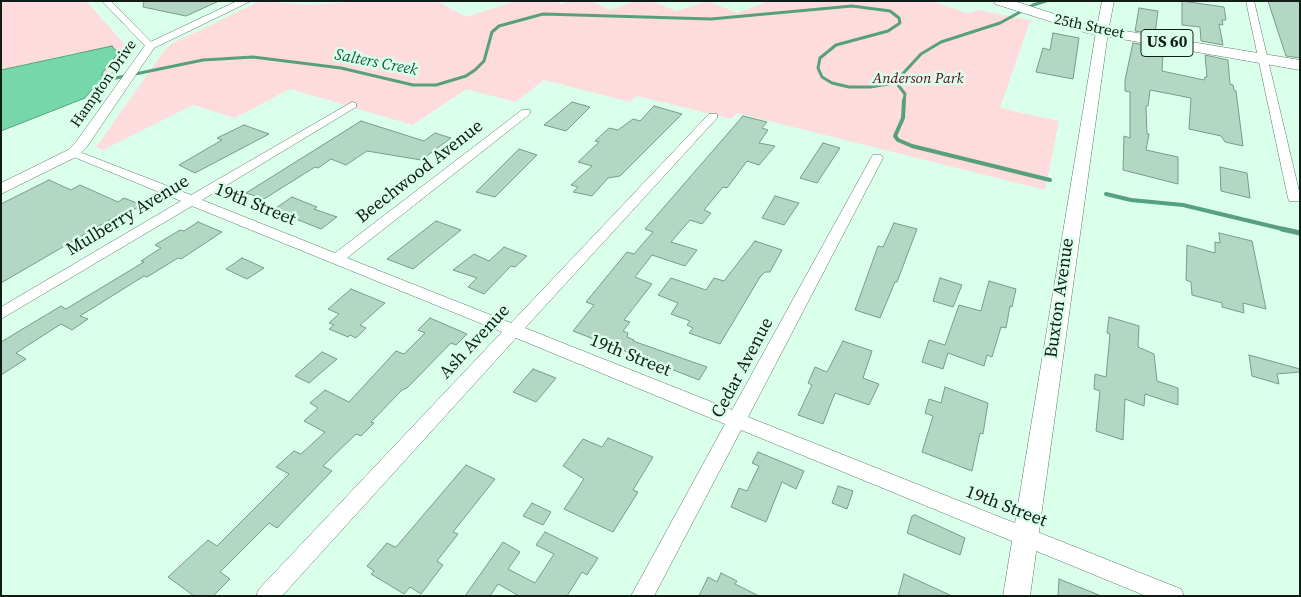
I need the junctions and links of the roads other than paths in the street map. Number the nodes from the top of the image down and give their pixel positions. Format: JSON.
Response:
{"nodes":[{"id":1,"x":106,"y":1,"type":"edge"},
{"id":2,"x":246,"y":1,"type":"edge"},
{"id":3,"x":1108,"y":1,"type":"edge"},
{"id":4,"x":1250,"y":1,"type":"edge"},
{"id":5,"x":1004,"y":3,"type":"edge"},
{"id":6,"x":1102,"y":32,"type":"junction"},
{"id":7,"x":150,"y":46,"type":"junction"},
{"id":8,"x":1265,"y":59,"type":"junction"},
{"id":9,"x":1300,"y":66,"type":"edge"},
{"id":10,"x":352,"y":105,"type":"dead end"},
{"id":11,"x":526,"y":112,"type":"dead end"},
{"id":12,"x":713,"y":116,"type":"dead end"},
{"id":13,"x":73,"y":152,"type":"junction"},
{"id":14,"x":877,"y":158,"type":"dead end"},
{"id":15,"x":1,"y":189,"type":"edge"},
{"id":16,"x":1294,"y":198,"type":"dead end"},
{"id":17,"x":191,"y":201,"type":"junction"},
{"id":18,"x":336,"y":259,"type":"junction"},
{"id":19,"x":1,"y":314,"type":"edge"},
{"id":20,"x":513,"y":331,"type":"junction"},
{"id":21,"x":737,"y":421,"type":"junction"},
{"id":22,"x":1025,"y":535,"type":"junction"},
{"id":23,"x":267,"y":596,"type":"edge"},
{"id":24,"x":642,"y":596,"type":"edge"},
{"id":25,"x":1016,"y":596,"type":"edge"},
{"id":26,"x":1173,"y":596,"type":"edge"}],
"edges":[{"from":1,"to":7,"type":"street"},
{"from":2,"to":7,"type":"street","name":"Hampton Drive"},
{"from":3,"to":6,"type":"main road","name":"Buxton Avenue"},
{"from":4,"to":8,"type":"street"},
{"from":5,"to":6,"type":"main road","name":"25th Street","number":"US 60"},
{"from":6,"to":8,"type":"main road","name":"25th Street","number":"US 60"},
{"from":6,"to":22,"type":"street","name":"Buxton Avenue"},
{"from":7,"to":13,"type":"street","name":"Hampton Drive"},
{"from":8,"to":9,"type":"main road","name":"25th Street","number":"US 60"},
{"from":8,"to":16,"type":"street"},
{"from":10,"to":17,"type":"street","name":"Mulberry Avenue"},
{"from":11,"to":18,"type":"street","name":"Beechwood Avenue"},
{"from":12,"to":20,"type":"street","name":"Ash Avenue"},
{"from":13,"to":15,"type":"street"},
{"from":13,"to":17,"type":"street","name":"19th Street"},
{"from":14,"to":21,"type":"street","name":"Cedar Avenue"},
{"from":17,"to":18,"type":"street","name":"19th Street"},
{"from":17,"to":19,"type":"street","name":"Mulberry Avenue"},
{"from":18,"to":20,"type":"street","name":"19th Street"},
{"from":20,"to":21,"type":"street","name":"19th Street"},
{"from":20,"to":23,"type":"street","name":"Ash Avenue"},
{"from":21,"to":22,"type":"street","name":"19th Street"},
{"from":21,"to":24,"type":"street","name":"Cedar Avenue"},
{"from":22,"to":25,"type":"street","name":"Buxton Avenue"},
{"from":22,"to":26,"type":"street","name":"19th Street"}]}
